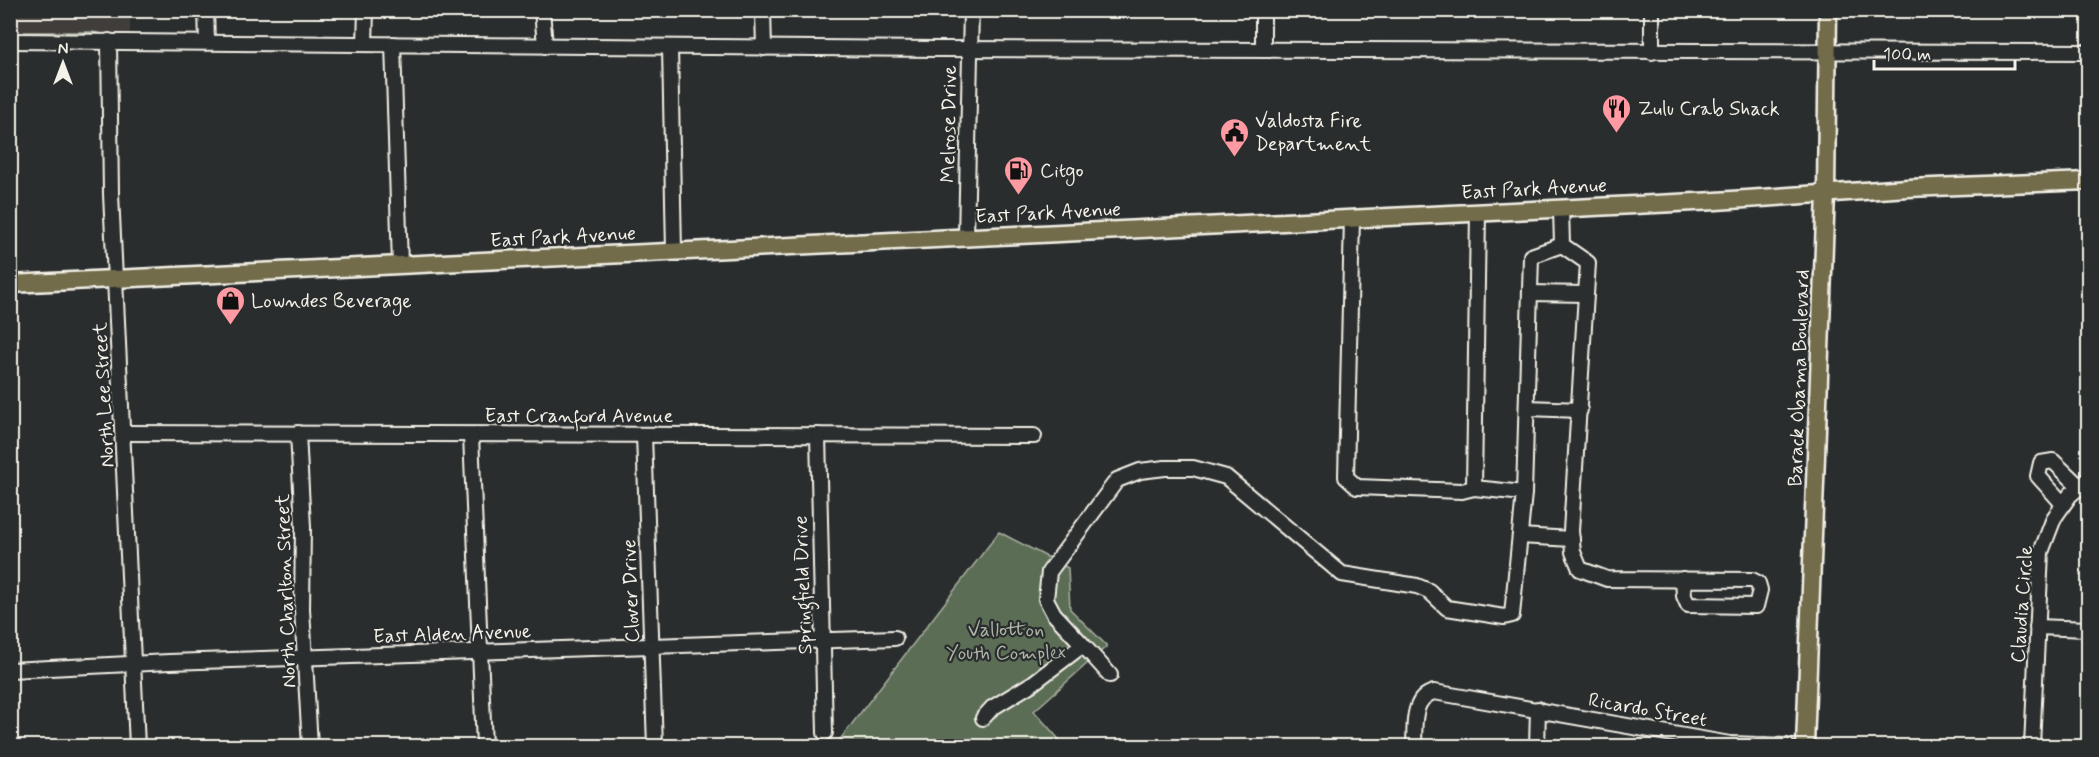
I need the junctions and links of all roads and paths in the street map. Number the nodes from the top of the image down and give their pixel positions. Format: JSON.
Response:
{"nodes":[{"id":1,"x":206,"y":10,"type":"edge"},
{"id":2,"x":366,"y":10,"type":"edge"},
{"id":3,"x":542,"y":10,"type":"edge"},
{"id":4,"x":763,"y":10,"type":"edge"},
{"id":5,"x":971,"y":10,"type":"edge"},
{"id":6,"x":1263,"y":10,"type":"edge"},
{"id":7,"x":1652,"y":10,"type":"edge"},
{"id":8,"x":1828,"y":10,"type":"edge"},
{"id":9,"x":10,"y":41,"type":"edge"},
{"id":10,"x":109,"y":41,"type":"junction"},
{"id":11,"x":207,"y":42,"type":"junction"},
{"id":12,"x":365,"y":44,"type":"junction"},
{"id":13,"x":393,"y":44,"type":"junction"},
{"id":14,"x":545,"y":46,"type":"junction"},
{"id":15,"x":670,"y":47,"type":"junction"},
{"id":16,"x":764,"y":48,"type":"junction"},
{"id":17,"x":970,"y":48,"type":"junction"},
{"id":18,"x":1263,"y":50,"type":"junction"},
{"id":19,"x":1652,"y":52,"type":"junction"},
{"id":20,"x":2088,"y":52,"type":"edge"},
{"id":21,"x":1828,"y":53,"type":"junction"},
{"id":22,"x":2088,"y":181,"type":"edge"},
{"id":23,"x":1826,"y":193,"type":"junction"},
{"id":24,"x":1561,"y":208,"type":"junction"},
{"id":25,"x":1478,"y":212,"type":"junction"},
{"id":26,"x":1352,"y":218,"type":"junction"},
{"id":27,"x":966,"y":238,"type":"junction"},
{"id":28,"x":1562,"y":245,"type":"junction"},
{"id":29,"x":674,"y":252,"type":"junction"},
{"id":30,"x":400,"y":265,"type":"junction"},
{"id":31,"x":117,"y":279,"type":"junction"},
{"id":32,"x":10,"y":284,"type":"edge"},
{"id":33,"x":1530,"y":293,"type":"junction"},
{"id":34,"x":1587,"y":294,"type":"junction"},
{"id":35,"x":1528,"y":408,"type":"junction"},
{"id":36,"x":1580,"y":410,"type":"junction"},
{"id":37,"x":124,"y":433,"type":"junction"},
{"id":38,"x":298,"y":434,"type":"junction"},
{"id":39,"x":471,"y":435,"type":"junction"},
{"id":40,"x":644,"y":435,"type":"junction"},
{"id":41,"x":818,"y":435,"type":"junction"},
{"id":42,"x":1034,"y":436,"type":"dead end"},
{"id":43,"x":2084,"y":484,"type":"edge"},
{"id":44,"x":1474,"y":489,"type":"junction"},
{"id":45,"x":1524,"y":493,"type":"junction"},
{"id":46,"x":2063,"y":504,"type":"junction"},
{"id":47,"x":1520,"y":536,"type":"junction"},
{"id":48,"x":1572,"y":539,"type":"junction"},
{"id":49,"x":1683,"y":579,"type":"junction"},
{"id":50,"x":2037,"y":627,"type":"junction"},
{"id":51,"x":2088,"y":629,"type":"edge"},
{"id":52,"x":895,"y":638,"type":"dead end"},
{"id":53,"x":823,"y":640,"type":"junction"},
{"id":54,"x":1083,"y":645,"type":"junction"},
{"id":55,"x":651,"y":646,"type":"junction"},
{"id":56,"x":480,"y":651,"type":"junction"},
{"id":57,"x":305,"y":658,"type":"junction"},
{"id":58,"x":134,"y":665,"type":"junction"},
{"id":59,"x":10,"y":670,"type":"edge"},
{"id":60,"x":1110,"y":675,"type":"dead end"},
{"id":61,"x":1538,"y":709,"type":"junction"},
{"id":62,"x":983,"y":718,"type":"dead end"},
{"id":63,"x":825,"y":733,"type":"dead end"},
{"id":64,"x":1677,"y":741,"type":"edge"},
{"id":65,"x":137,"y":747,"type":"edge"},
{"id":66,"x":310,"y":747,"type":"edge"},
{"id":67,"x":484,"y":747,"type":"edge"},
{"id":68,"x":655,"y":747,"type":"edge"},
{"id":69,"x":1414,"y":747,"type":"edge"},
{"id":70,"x":1537,"y":747,"type":"edge"},
{"id":71,"x":1787,"y":747,"type":"edge"},
{"id":72,"x":1804,"y":747,"type":"edge"},
{"id":73,"x":2032,"y":747,"type":"edge"}],
"edges":[{"from":1,"to":11,"type":"street"},
{"from":2,"to":12,"type":"street"},
{"from":3,"to":14,"type":"street"},
{"from":4,"to":16,"type":"street"},
{"from":5,"to":17,"type":"street","name":"Melrose Drive"},
{"from":6,"to":18,"type":"street"},
{"from":7,"to":19,"type":"street"},
{"from":8,"to":21,"type":"main road","name":"Barack Obama Boulevard"},
{"from":9,"to":10,"type":"street"},
{"from":10,"to":11,"type":"street"},
{"from":10,"to":31,"type":"street","name":"North Lee Street"},
{"from":11,"to":12,"type":"street"},
{"from":12,"to":13,"type":"street"},
{"from":13,"to":14,"type":"street"},
{"from":13,"to":30,"type":"street"},
{"from":14,"to":15,"type":"street"},
{"from":15,"to":16,"type":"street"},
{"from":15,"to":29,"type":"street"},
{"from":16,"to":17,"type":"street"},
{"from":17,"to":18,"type":"street"},
{"from":17,"to":27,"type":"street","name":"Melrose Drive"},
{"from":18,"to":19,"type":"street"},
{"from":19,"to":21,"type":"street"},
{"from":20,"to":21,"type":"street"},
{"from":21,"to":23,"type":"main road","name":"Barack Obama Boulevard"},
{"from":22,"to":23,"type":"main road","name":"East Park Avenue"},
{"from":23,"to":24,"type":"main road","name":"East Park Avenue"},
{"from":23,"to":72,"type":"main road","name":"Barack Obama Boulevard"},
{"from":24,"to":25,"type":"main road","name":"East Park Avenue"},
{"from":24,"to":28,"type":"street"},
{"from":25,"to":26,"type":"main road","name":"East Park Avenue"},
{"from":25,"to":44,"type":"street"},
{"from":26,"to":27,"type":"main road","name":"East Park Avenue"},
{"from":26,"to":44,"type":"street"},
{"from":27,"to":29,"type":"main road","name":"East Park Avenue"},
{"from":28,"to":33,"type":"street"},
{"from":28,"to":34,"type":"street"},
{"from":29,"to":30,"type":"main road","name":"East Park Avenue"},
{"from":30,"to":31,"type":"main road","name":"East Park Avenue"},
{"from":31,"to":32,"type":"main road","name":"East Park Avenue"},
{"from":31,"to":37,"type":"street","name":"North Lee Street"},
{"from":33,"to":34,"type":"street"},
{"from":33,"to":35,"type":"street"},
{"from":34,"to":36,"type":"street"},
{"from":35,"to":36,"type":"street"},
{"from":35,"to":45,"type":"street"},
{"from":36,"to":48,"type":"street"},
{"from":37,"to":38,"type":"street","name":"East Cranford Avenue"},
{"from":37,"to":58,"type":"street","name":"North Lee Street"},
{"from":38,"to":39,"type":"street","name":"East Cranford Avenue"},
{"from":38,"to":57,"type":"street","name":"North Charlton Street"},
{"from":39,"to":40,"type":"street","name":"East Cranford Avenue"},
{"from":39,"to":56,"type":"street"},
{"from":40,"to":41,"type":"street","name":"East Cranford Avenue"},
{"from":40,"to":55,"type":"street","name":"Clover Drive"},
{"from":41,"to":42,"type":"street","name":"East Cranford Avenue"},
{"from":41,"to":53,"type":"street","name":"Springfield Drive"},
{"from":43,"to":46,"type":"street","name":"Claudia Circle"},
{"from":43,"to":46,"type":"street"},
{"from":44,"to":45,"type":"street"},
{"from":45,"to":47,"type":"street"},
{"from":46,"to":50,"type":"street","name":"Claudia Circle"},
{"from":47,"to":48,"type":"street"},
{"from":47,"to":54,"type":"street"},
{"from":48,"to":49,"type":"street"},
{"from":49,"to":49,"type":"street"},
{"from":50,"to":51,"type":"street"},
{"from":50,"to":73,"type":"street","name":"Claudia Circle"},
{"from":52,"to":53,"type":"street","name":"East Alden Avenue"},
{"from":53,"to":55,"type":"street","name":"East Alden Avenue"},
{"from":53,"to":63,"type":"street","name":"Springfield Drive"},
{"from":54,"to":60,"type":"street"},
{"from":54,"to":62,"type":"street"},
{"from":55,"to":56,"type":"street","name":"East Alden Avenue"},
{"from":55,"to":68,"type":"street","name":"Clover Drive"},
{"from":56,"to":57,"type":"street","name":"East Alden Avenue"},
{"from":56,"to":67,"type":"street"},
{"from":57,"to":58,"type":"street","name":"East Alden Avenue"},
{"from":57,"to":66,"type":"street","name":"North Charlton Street"},
{"from":58,"to":59,"type":"street","name":"East Alden Avenue"},
{"from":58,"to":65,"type":"street","name":"North Lee Street"},
{"from":61,"to":64,"type":"street","name":"Ricardo Street"},
{"from":61,"to":69,"type":"street","name":"Ricardo Street"},
{"from":61,"to":70,"type":"street"},
{"from":64,"to":71,"type":"street","name":"Ricardo Street"}]}
